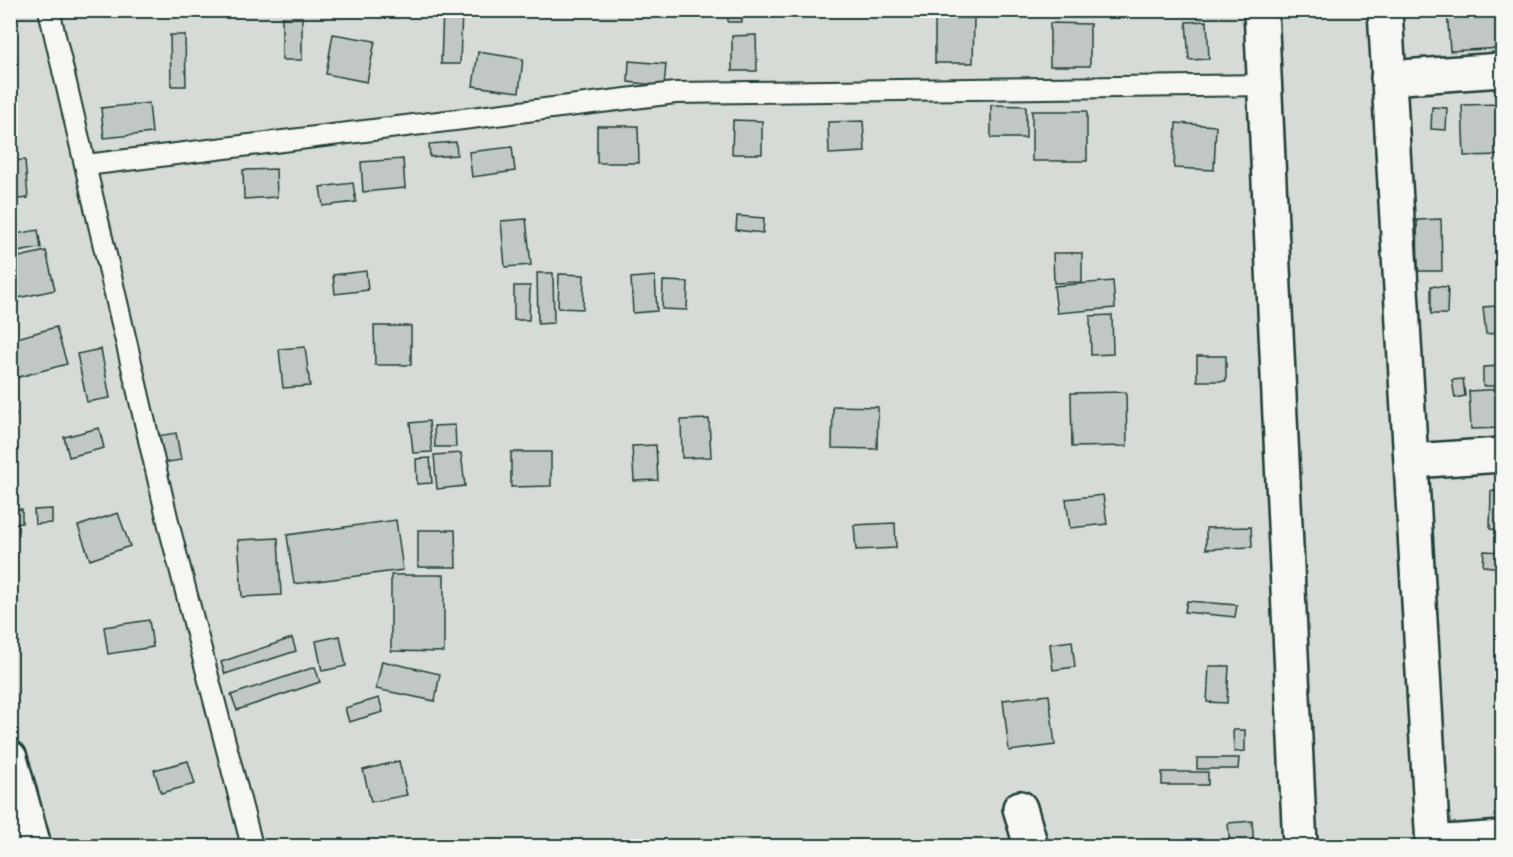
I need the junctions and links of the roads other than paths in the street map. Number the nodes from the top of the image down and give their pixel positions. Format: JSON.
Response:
{"nodes":[{"id":1,"x":49,"y":10,"type":"edge"},
{"id":2,"x":1261,"y":10,"type":"edge"},
{"id":3,"x":1385,"y":10,"type":"edge"},
{"id":4,"x":1503,"y":70,"type":"edge"},
{"id":5,"x":1388,"y":78,"type":"junction"},
{"id":6,"x":1267,"y":85,"type":"junction"},
{"id":7,"x":86,"y":165,"type":"junction"},
{"id":8,"x":1503,"y":454,"type":"edge"},
{"id":9,"x":1412,"y":461,"type":"junction"},
{"id":10,"x":10,"y":758,"type":"edge"},
{"id":11,"x":1020,"y":808,"type":"dead end"},
{"id":12,"x":1503,"y":838,"type":"edge"},
{"id":13,"x":1432,"y":845,"type":"edge"},
{"id":14,"x":34,"y":846,"type":"edge"},
{"id":15,"x":252,"y":846,"type":"edge"},
{"id":16,"x":1031,"y":846,"type":"edge"},
{"id":17,"x":1300,"y":846,"type":"edge"}],
"edges":[{"from":1,"to":7,"type":"lane"},
{"from":2,"to":6,"type":"street"},
{"from":3,"to":5,"type":"street"},
{"from":4,"to":5,"type":"street"},
{"from":5,"to":9,"type":"street"},
{"from":6,"to":7,"type":"lane"},
{"from":6,"to":17,"type":"street"},
{"from":7,"to":15,"type":"lane"},
{"from":8,"to":9,"type":"street"},
{"from":9,"to":13,"type":"street"},
{"from":10,"to":14,"type":"street"},
{"from":11,"to":16,"type":"street"},
{"from":12,"to":13,"type":"street"}]}
